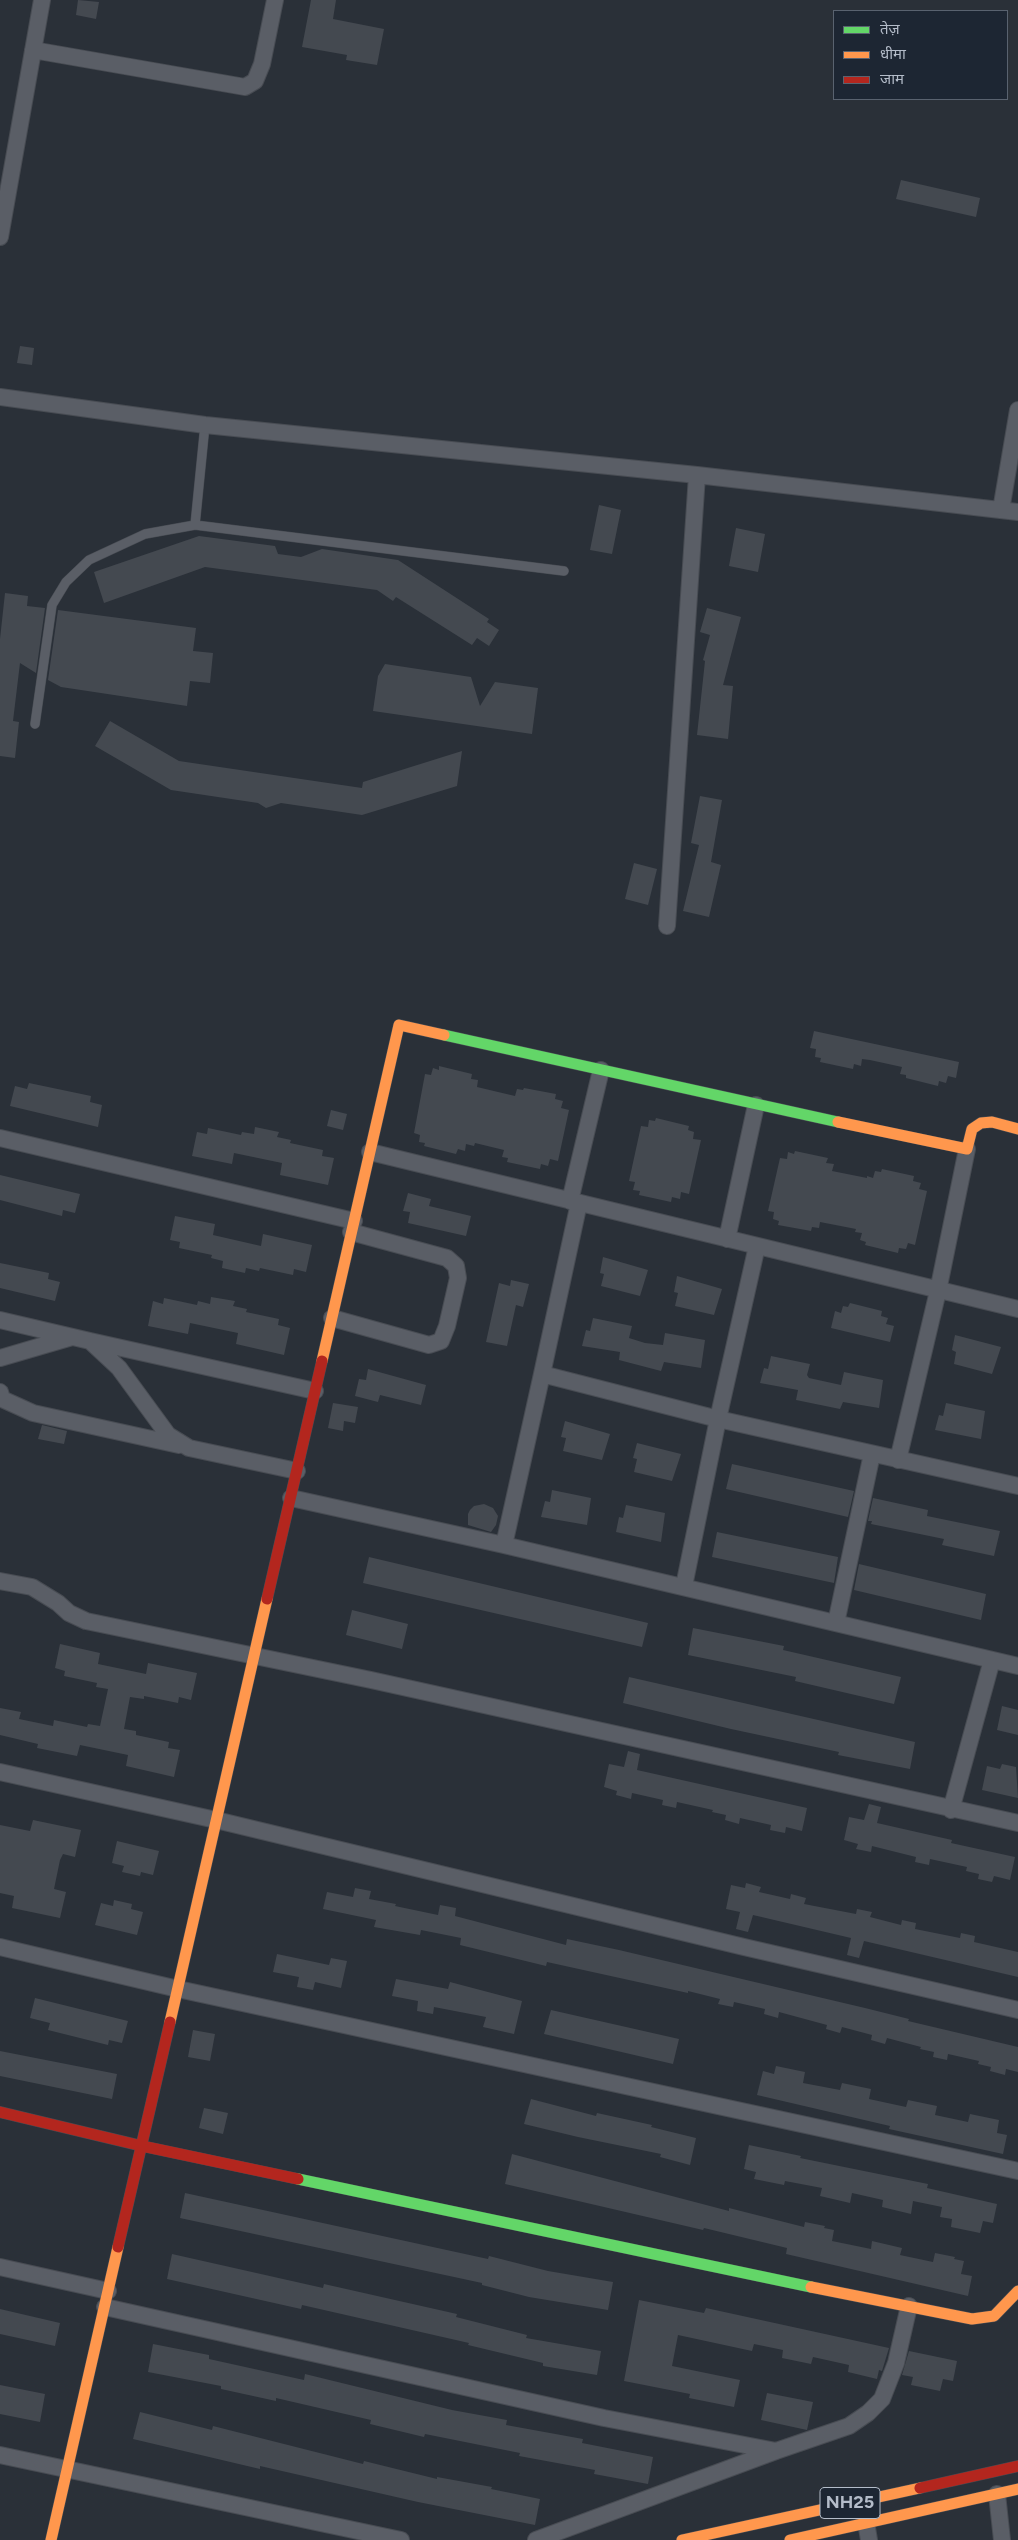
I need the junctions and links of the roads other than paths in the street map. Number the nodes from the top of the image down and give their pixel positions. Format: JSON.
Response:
{"nodes":[{"id":1,"x":42,"y":0,"type":"edge"},
{"id":2,"x":275,"y":0,"type":"edge"},
{"id":3,"x":33,"y":50,"type":"junction"},
{"id":4,"x":0,"y":237,"type":"edge"},
{"id":5,"x":0,"y":397,"type":"edge"},
{"id":6,"x":1018,"y":410,"type":"edge"},
{"id":7,"x":205,"y":425,"type":"junction"},
{"id":8,"x":697,"y":476,"type":"junction"},
{"id":9,"x":1001,"y":510,"type":"junction"},
{"id":10,"x":1018,"y":512,"type":"edge"},
{"id":11,"x":195,"y":525,"type":"junction"},
{"id":12,"x":564,"y":571,"type":"dead end"},
{"id":13,"x":35,"y":724,"type":"dead end"},
{"id":14,"x":667,"y":926,"type":"dead end"},
{"id":15,"x":601,"y":1070,"type":"junction"},
{"id":16,"x":756,"y":1105,"type":"junction"},
{"id":17,"x":1018,"y":1129,"type":"edge"},
{"id":18,"x":0,"y":1138,"type":"edge"},
{"id":19,"x":967,"y":1149,"type":"junction"},
{"id":20,"x":370,"y":1152,"type":"junction"},
{"id":21,"x":574,"y":1202,"type":"junction"},
{"id":22,"x":353,"y":1227,"type":"junction"},
{"id":23,"x":728,"y":1239,"type":"junction"},
{"id":24,"x":757,"y":1246,"type":"junction"},
{"id":25,"x":938,"y":1290,"type":"junction"},
{"id":26,"x":1018,"y":1309,"type":"edge"},
{"id":27,"x":332,"y":1318,"type":"junction"},
{"id":28,"x":0,"y":1320,"type":"edge"},
{"id":29,"x":73,"y":1337,"type":"junction"},
{"id":30,"x":90,"y":1341,"type":"junction"},
{"id":31,"x":0,"y":1358,"type":"edge"},
{"id":32,"x":542,"y":1374,"type":"junction"},
{"id":33,"x":315,"y":1391,"type":"junction"},
{"id":34,"x":0,"y":1392,"type":"edge"},
{"id":35,"x":718,"y":1419,"type":"junction"},
{"id":36,"x":189,"y":1448,"type":"junction"},
{"id":37,"x":872,"y":1454,"type":"junction"},
{"id":38,"x":898,"y":1460,"type":"junction"},
{"id":39,"x":297,"y":1470,"type":"junction"},
{"id":40,"x":1018,"y":1486,"type":"edge"},
{"id":41,"x":291,"y":1498,"type":"junction"},
{"id":42,"x":504,"y":1545,"type":"junction"},
{"id":43,"x":0,"y":1581,"type":"edge"},
{"id":44,"x":684,"y":1586,"type":"junction"},
{"id":45,"x":836,"y":1623,"type":"junction"},
{"id":46,"x":254,"y":1657,"type":"junction"},
{"id":47,"x":992,"y":1660,"type":"junction"},
{"id":48,"x":1018,"y":1666,"type":"edge"},
{"id":49,"x":0,"y":1772,"type":"edge"},
{"id":50,"x":951,"y":1810,"type":"junction"},
{"id":51,"x":216,"y":1820,"type":"junction"},
{"id":52,"x":1018,"y":1823,"type":"edge"},
{"id":53,"x":0,"y":1947,"type":"edge"},
{"id":54,"x":178,"y":1989,"type":"junction"},
{"id":55,"x":1018,"y":2010,"type":"edge"},
{"id":56,"x":0,"y":2112,"type":"edge"},
{"id":57,"x":142,"y":2146,"type":"junction"},
{"id":58,"x":1018,"y":2171,"type":"edge"},
{"id":59,"x":0,"y":2266,"type":"edge"},
{"id":60,"x":108,"y":2291,"type":"junction"},
{"id":61,"x":1018,"y":2291,"type":"edge"},
{"id":62,"x":909,"y":2306,"type":"junction"},
{"id":63,"x":105,"y":2307,"type":"junction"},
{"id":64,"x":776,"y":2451,"type":"junction"},
{"id":65,"x":0,"y":2454,"type":"edge"},
{"id":66,"x":1018,"y":2466,"type":"edge"},
{"id":67,"x":67,"y":2470,"type":"junction"},
{"id":68,"x":1018,"y":2489,"type":"edge"},
{"id":69,"x":996,"y":2494,"type":"junction"},
{"id":70,"x":866,"y":2522,"type":"junction"},
{"id":71,"x":51,"y":2540,"type":"edge"},
{"id":72,"x":401,"y":2540,"type":"edge"},
{"id":73,"x":536,"y":2540,"type":"edge"},
{"id":74,"x":682,"y":2540,"type":"edge"},
{"id":75,"x":790,"y":2540,"type":"edge"},
{"id":76,"x":869,"y":2540,"type":"edge"},
{"id":77,"x":1002,"y":2540,"type":"edge"}],
"edges":[{"from":1,"to":3,"type":"street"},
{"from":2,"to":3,"type":"street"},
{"from":3,"to":4,"type":"street"},
{"from":5,"to":7,"type":"street"},
{"from":6,"to":9,"type":"street"},
{"from":7,"to":8,"type":"street"},
{"from":7,"to":11,"type":"lane"},
{"from":8,"to":9,"type":"street"},
{"from":8,"to":14,"type":"street"},
{"from":9,"to":10,"type":"street"},
{"from":11,"to":12,"type":"lane"},
{"from":11,"to":13,"type":"lane"},
{"from":15,"to":16,"type":"street"},
{"from":15,"to":20,"type":"street"},
{"from":15,"to":21,"type":"street"},
{"from":16,"to":19,"type":"street"},
{"from":16,"to":23,"type":"street"},
{"from":17,"to":19,"type":"street"},
{"from":18,"to":22,"type":"street"},
{"from":19,"to":25,"type":"street"},
{"from":20,"to":21,"type":"street"},
{"from":20,"to":22,"type":"street"},
{"from":21,"to":23,"type":"street"},
{"from":21,"to":32,"type":"street"},
{"from":22,"to":27,"type":"street"},
{"from":22,"to":27,"type":"street"},
{"from":23,"to":24,"type":"street"},
{"from":24,"to":25,"type":"street"},
{"from":24,"to":35,"type":"street"},
{"from":25,"to":26,"type":"street"},
{"from":25,"to":38,"type":"street"},
{"from":27,"to":33,"type":"street"},
{"from":28,"to":29,"type":"street"},
{"from":29,"to":30,"type":"street"},
{"from":29,"to":31,"type":"street"},
{"from":30,"to":33,"type":"street"},
{"from":30,"to":36,"type":"street"},
{"from":32,"to":35,"type":"street"},
{"from":32,"to":42,"type":"street"},
{"from":33,"to":39,"type":"street"},
{"from":34,"to":36,"type":"street"},
{"from":35,"to":37,"type":"street"},
{"from":35,"to":44,"type":"street"},
{"from":36,"to":39,"type":"street"},
{"from":37,"to":38,"type":"street"},
{"from":37,"to":45,"type":"street"},
{"from":38,"to":40,"type":"street"},
{"from":39,"to":41,"type":"street"},
{"from":41,"to":42,"type":"street"},
{"from":41,"to":46,"type":"street"},
{"from":42,"to":44,"type":"street"},
{"from":43,"to":46,"type":"street"},
{"from":44,"to":45,"type":"street"},
{"from":45,"to":47,"type":"street"},
{"from":46,"to":50,"type":"street"},
{"from":46,"to":51,"type":"street"},
{"from":47,"to":48,"type":"street"},
{"from":47,"to":50,"type":"street"},
{"from":49,"to":51,"type":"street"},
{"from":50,"to":52,"type":"street"},
{"from":51,"to":54,"type":"street"},
{"from":51,"to":55,"type":"street"},
{"from":53,"to":54,"type":"street"},
{"from":54,"to":57,"type":"street"},
{"from":54,"to":58,"type":"street"},
{"from":56,"to":57,"type":"street"},
{"from":57,"to":60,"type":"street"},
{"from":57,"to":62,"type":"street"},
{"from":59,"to":60,"type":"street"},
{"from":60,"to":63,"type":"street"},
{"from":61,"to":62,"type":"street"},
{"from":62,"to":64,"type":"street"},
{"from":63,"to":64,"type":"street"},
{"from":63,"to":67,"type":"street"},
{"from":64,"to":73,"type":"street"},
{"from":65,"to":67,"type":"street"},
{"from":66,"to":74,"type":"street","number":"NH25"},
{"from":67,"to":71,"type":"street"},
{"from":67,"to":72,"type":"street"},
{"from":68,"to":69,"type":"street","number":"NH25"},
{"from":69,"to":70,"type":"street","number":"NH25"},
{"from":69,"to":77,"type":"street"},
{"from":70,"to":75,"type":"street","number":"NH25"},
{"from":70,"to":76,"type":"street"}]}
